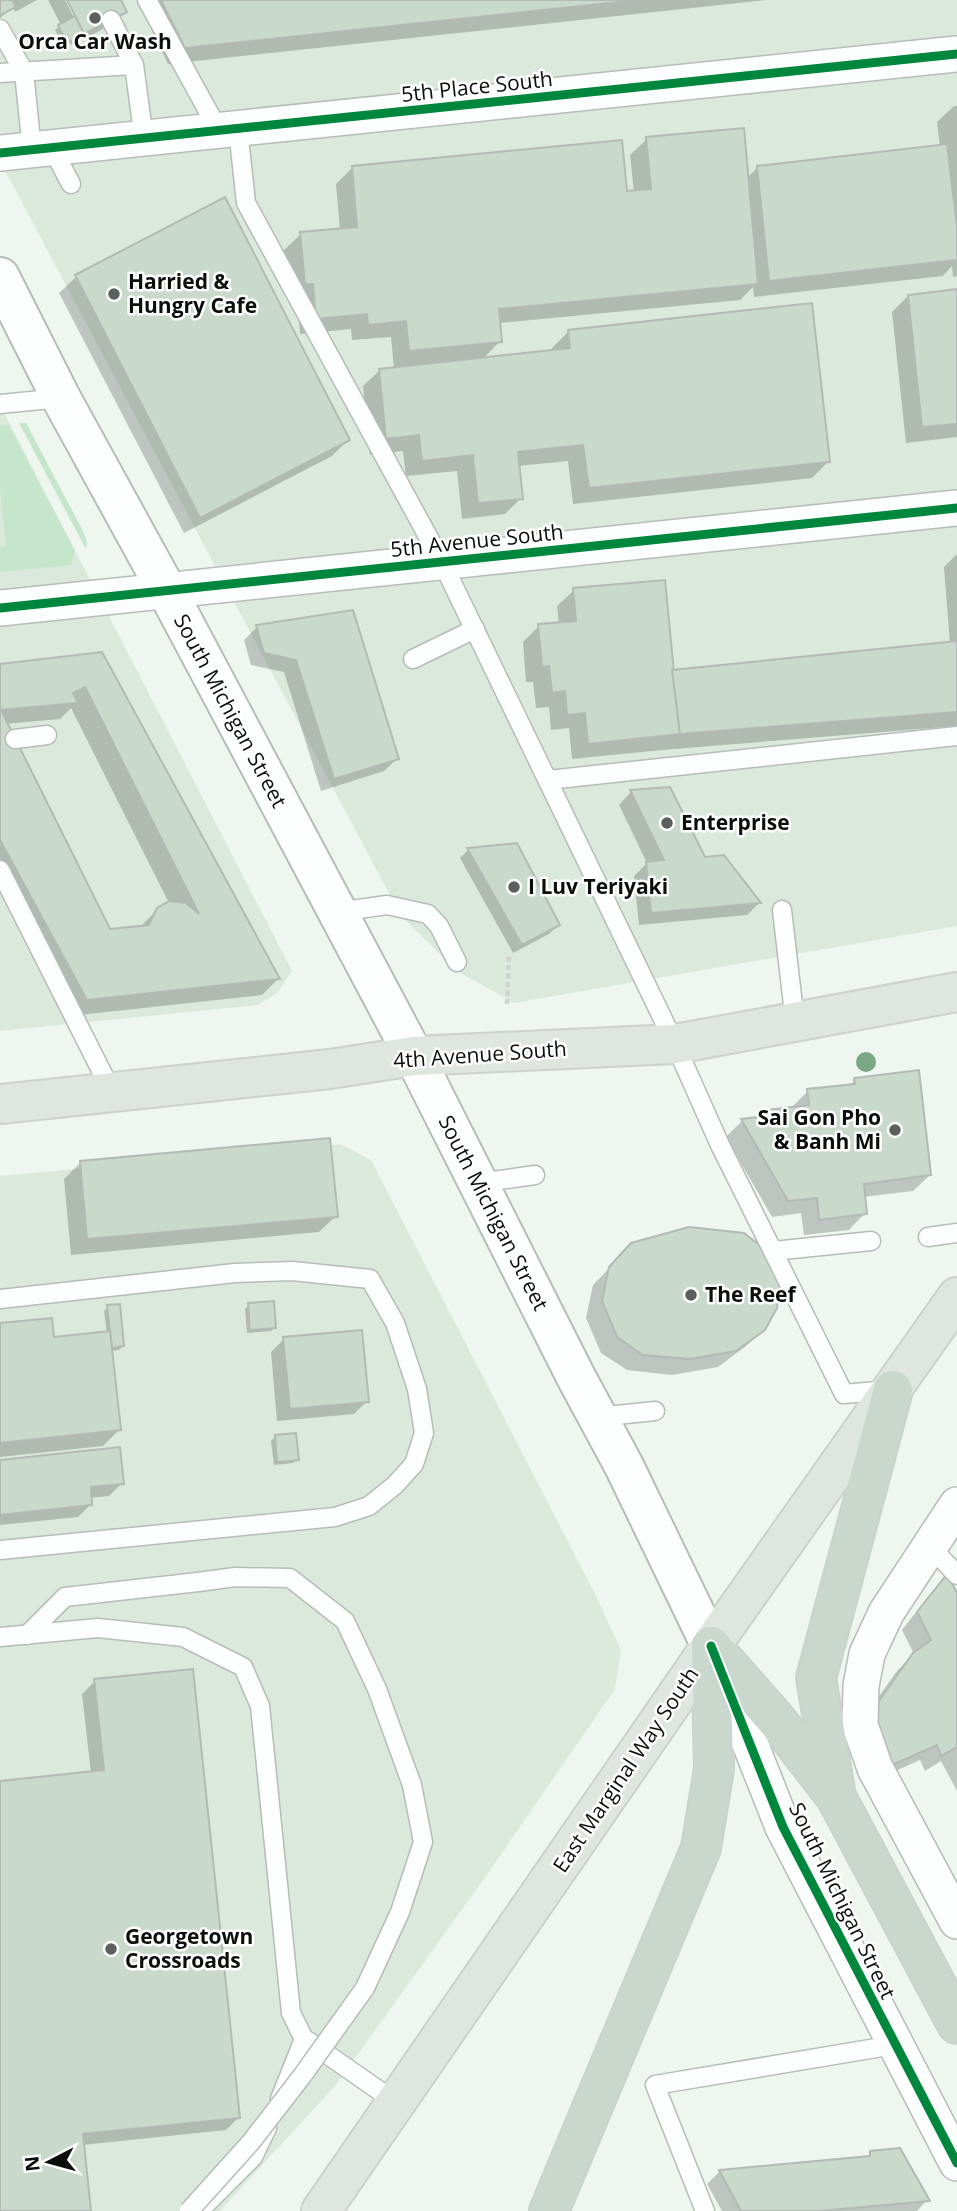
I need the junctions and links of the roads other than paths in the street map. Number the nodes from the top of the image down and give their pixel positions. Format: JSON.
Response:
{"nodes":[{"id":1,"x":147,"y":0,"type":"edge"},
{"id":2,"x":111,"y":20,"type":"dead end"},
{"id":3,"x":0,"y":29,"type":"edge"},
{"id":4,"x":957,"y":54,"type":"edge"},
{"id":5,"x":134,"y":65,"type":"junction"},
{"id":6,"x":24,"y":72,"type":"junction"},
{"id":7,"x":0,"y":73,"type":"edge"},
{"id":8,"x":228,"y":130,"type":"junction"},
{"id":9,"x":144,"y":139,"type":"junction"},
{"id":10,"x":28,"y":150,"type":"edge"},
{"id":11,"x":71,"y":184,"type":"dead end"},
{"id":12,"x":0,"y":277,"type":"edge"},
{"id":13,"x":61,"y":398,"type":"junction"},
{"id":14,"x":0,"y":404,"type":"edge"},
{"id":15,"x":957,"y":508,"type":"edge"},
{"id":16,"x":442,"y":562,"type":"junction"},
{"id":17,"x":167,"y":591,"type":"junction"},
{"id":18,"x":0,"y":608,"type":"edge"},
{"id":19,"x":475,"y":629,"type":"junction"},
{"id":20,"x":413,"y":659,"type":"dead end"},
{"id":21,"x":47,"y":736,"type":"dead end"},
{"id":22,"x":957,"y":736,"type":"edge"},
{"id":23,"x":15,"y":739,"type":"dead end"},
{"id":24,"x":548,"y":780,"type":"junction"},
{"id":25,"x":0,"y":870,"type":"edge"},
{"id":26,"x":782,"y":911,"type":"dead end"},
{"id":27,"x":337,"y":912,"type":"junction"},
{"id":28,"x":457,"y":962,"type":"dead end"},
{"id":29,"x":957,"y":992,"type":"edge"},
{"id":30,"x":795,"y":1022,"type":"junction"},
{"id":31,"x":675,"y":1044,"type":"junction"},
{"id":32,"x":414,"y":1056,"type":"junction"},
{"id":33,"x":112,"y":1092,"type":"junction"},
{"id":34,"x":0,"y":1104,"type":"edge"},
{"id":35,"x":534,"y":1175,"type":"dead end"},
{"id":36,"x":478,"y":1183,"type":"junction"},
{"id":37,"x":957,"y":1233,"type":"edge"},
{"id":38,"x":928,"y":1237,"type":"dead end"},
{"id":39,"x":872,"y":1241,"type":"dead end"},
{"id":40,"x":773,"y":1251,"type":"junction"},
{"id":41,"x":957,"y":1297,"type":"edge"},
{"id":42,"x":0,"y":1299,"type":"edge"},
{"id":43,"x":893,"y":1390,"type":"junction"},
{"id":44,"x":655,"y":1411,"type":"dead end"},
{"id":45,"x":597,"y":1417,"type":"junction"},
{"id":46,"x":957,"y":1505,"type":"edge"},
{"id":47,"x":930,"y":1546,"type":"junction"},
{"id":48,"x":0,"y":1550,"type":"edge"},
{"id":49,"x":957,"y":1574,"type":"edge"},
{"id":50,"x":27,"y":1634,"type":"junction"},
{"id":51,"x":0,"y":1637,"type":"edge"},
{"id":52,"x":711,"y":1646,"type":"junction"},
{"id":53,"x":836,"y":1797,"type":"junction"},
{"id":54,"x":953,"y":1905,"type":"edge"},
{"id":55,"x":957,"y":2024,"type":"edge"},
{"id":56,"x":304,"y":2039,"type":"junction"},
{"id":57,"x":894,"y":2045,"type":"junction"},
{"id":58,"x":397,"y":2103,"type":"junction"},
{"id":59,"x":957,"y":2163,"type":"edge"},
{"id":60,"x":189,"y":2211,"type":"edge"},
{"id":61,"x":198,"y":2211,"type":"edge"},
{"id":62,"x":321,"y":2211,"type":"edge"},
{"id":63,"x":549,"y":2211,"type":"edge"},
{"id":64,"x":705,"y":2211,"type":"edge"}],
"edges":[{"from":1,"to":8,"type":"lane"},
{"from":2,"to":5,"type":"lane"},
{"from":3,"to":6,"type":"lane"},
{"from":4,"to":8,"type":"street","name":"5th Place South"},
{"from":5,"to":6,"type":"lane"},
{"from":5,"to":9,"type":"lane"},
{"from":6,"to":7,"type":"lane"},
{"from":6,"to":10,"type":"lane"},
{"from":8,"to":9,"type":"street","name":"5th Place South"},
{"from":8,"to":16,"type":"lane"},
{"from":9,"to":10,"type":"street","name":"5th Place South"},
{"from":10,"to":11,"type":"lane"},
{"from":12,"to":13,"type":"main road","name":"South Michigan Street"},
{"from":13,"to":14,"type":"lane"},
{"from":13,"to":17,"type":"main road","name":"South Michigan Street"},
{"from":15,"to":16,"type":"street","name":"5th Avenue South"},
{"from":16,"to":17,"type":"street","name":"5th Avenue South"},
{"from":16,"to":19,"type":"lane"},
{"from":17,"to":18,"type":"street","name":"5th Avenue South"},
{"from":17,"to":27,"type":"main road","name":"South Michigan Street"},
{"from":19,"to":20,"type":"lane"},
{"from":19,"to":24,"type":"lane"},
{"from":21,"to":23,"type":"lane"},
{"from":22,"to":24,"type":"lane"},
{"from":24,"to":31,"type":"lane"},
{"from":25,"to":33,"type":"lane"},
{"from":26,"to":30,"type":"lane"},
{"from":27,"to":28,"type":"lane"},
{"from":27,"to":32,"type":"main road","name":"South Michigan Street"},
{"from":29,"to":30,"type":"main road","name":"4th Avenue South"},
{"from":30,"to":31,"type":"main road","name":"4th Avenue South"},
{"from":31,"to":32,"type":"main road","name":"4th Avenue South"},
{"from":31,"to":40,"type":"lane"},
{"from":32,"to":33,"type":"main road","name":"4th Avenue South"},
{"from":32,"to":36,"type":"main road","name":"South Michigan Street"},
{"from":33,"to":34,"type":"main road","name":"4th Avenue South"},
{"from":35,"to":36,"type":"lane"},
{"from":36,"to":45,"type":"main road","name":"South Michigan Street"},
{"from":37,"to":38,"type":"lane"},
{"from":39,"to":40,"type":"lane"},
{"from":40,"to":43,"type":"lane"},
{"from":41,"to":43,"type":"main road","name":"East Marginal Way South"},
{"from":42,"to":48,"type":"lane"},
{"from":43,"to":52,"type":"main road","name":"East Marginal Way South"},
{"from":43,"to":53,"type":"highway"},
{"from":44,"to":45,"type":"lane"},
{"from":45,"to":52,"type":"main road","name":"South Michigan Street"},
{"from":46,"to":47,"type":"street"},
{"from":47,"to":49,"type":"lane"},
{"from":47,"to":54,"type":"street"},
{"from":50,"to":51,"type":"lane"},
{"from":50,"to":56,"type":"lane"},
{"from":50,"to":60,"type":"lane","bridge":true},
{"from":52,"to":53,"type":"highway"},
{"from":52,"to":57,"type":"street","name":"South Michigan Street"},
{"from":52,"to":58,"type":"main road","name":"East Marginal Way South"},
{"from":52,"to":63,"type":"highway"},
{"from":53,"to":55,"type":"highway"},
{"from":56,"to":58,"type":"lane"},
{"from":56,"to":61,"type":"lane"},
{"from":57,"to":59,"type":"street","name":"South Michigan Street"},
{"from":57,"to":64,"type":"lane"},
{"from":58,"to":62,"type":"main road","name":"East Marginal Way South"}]}
